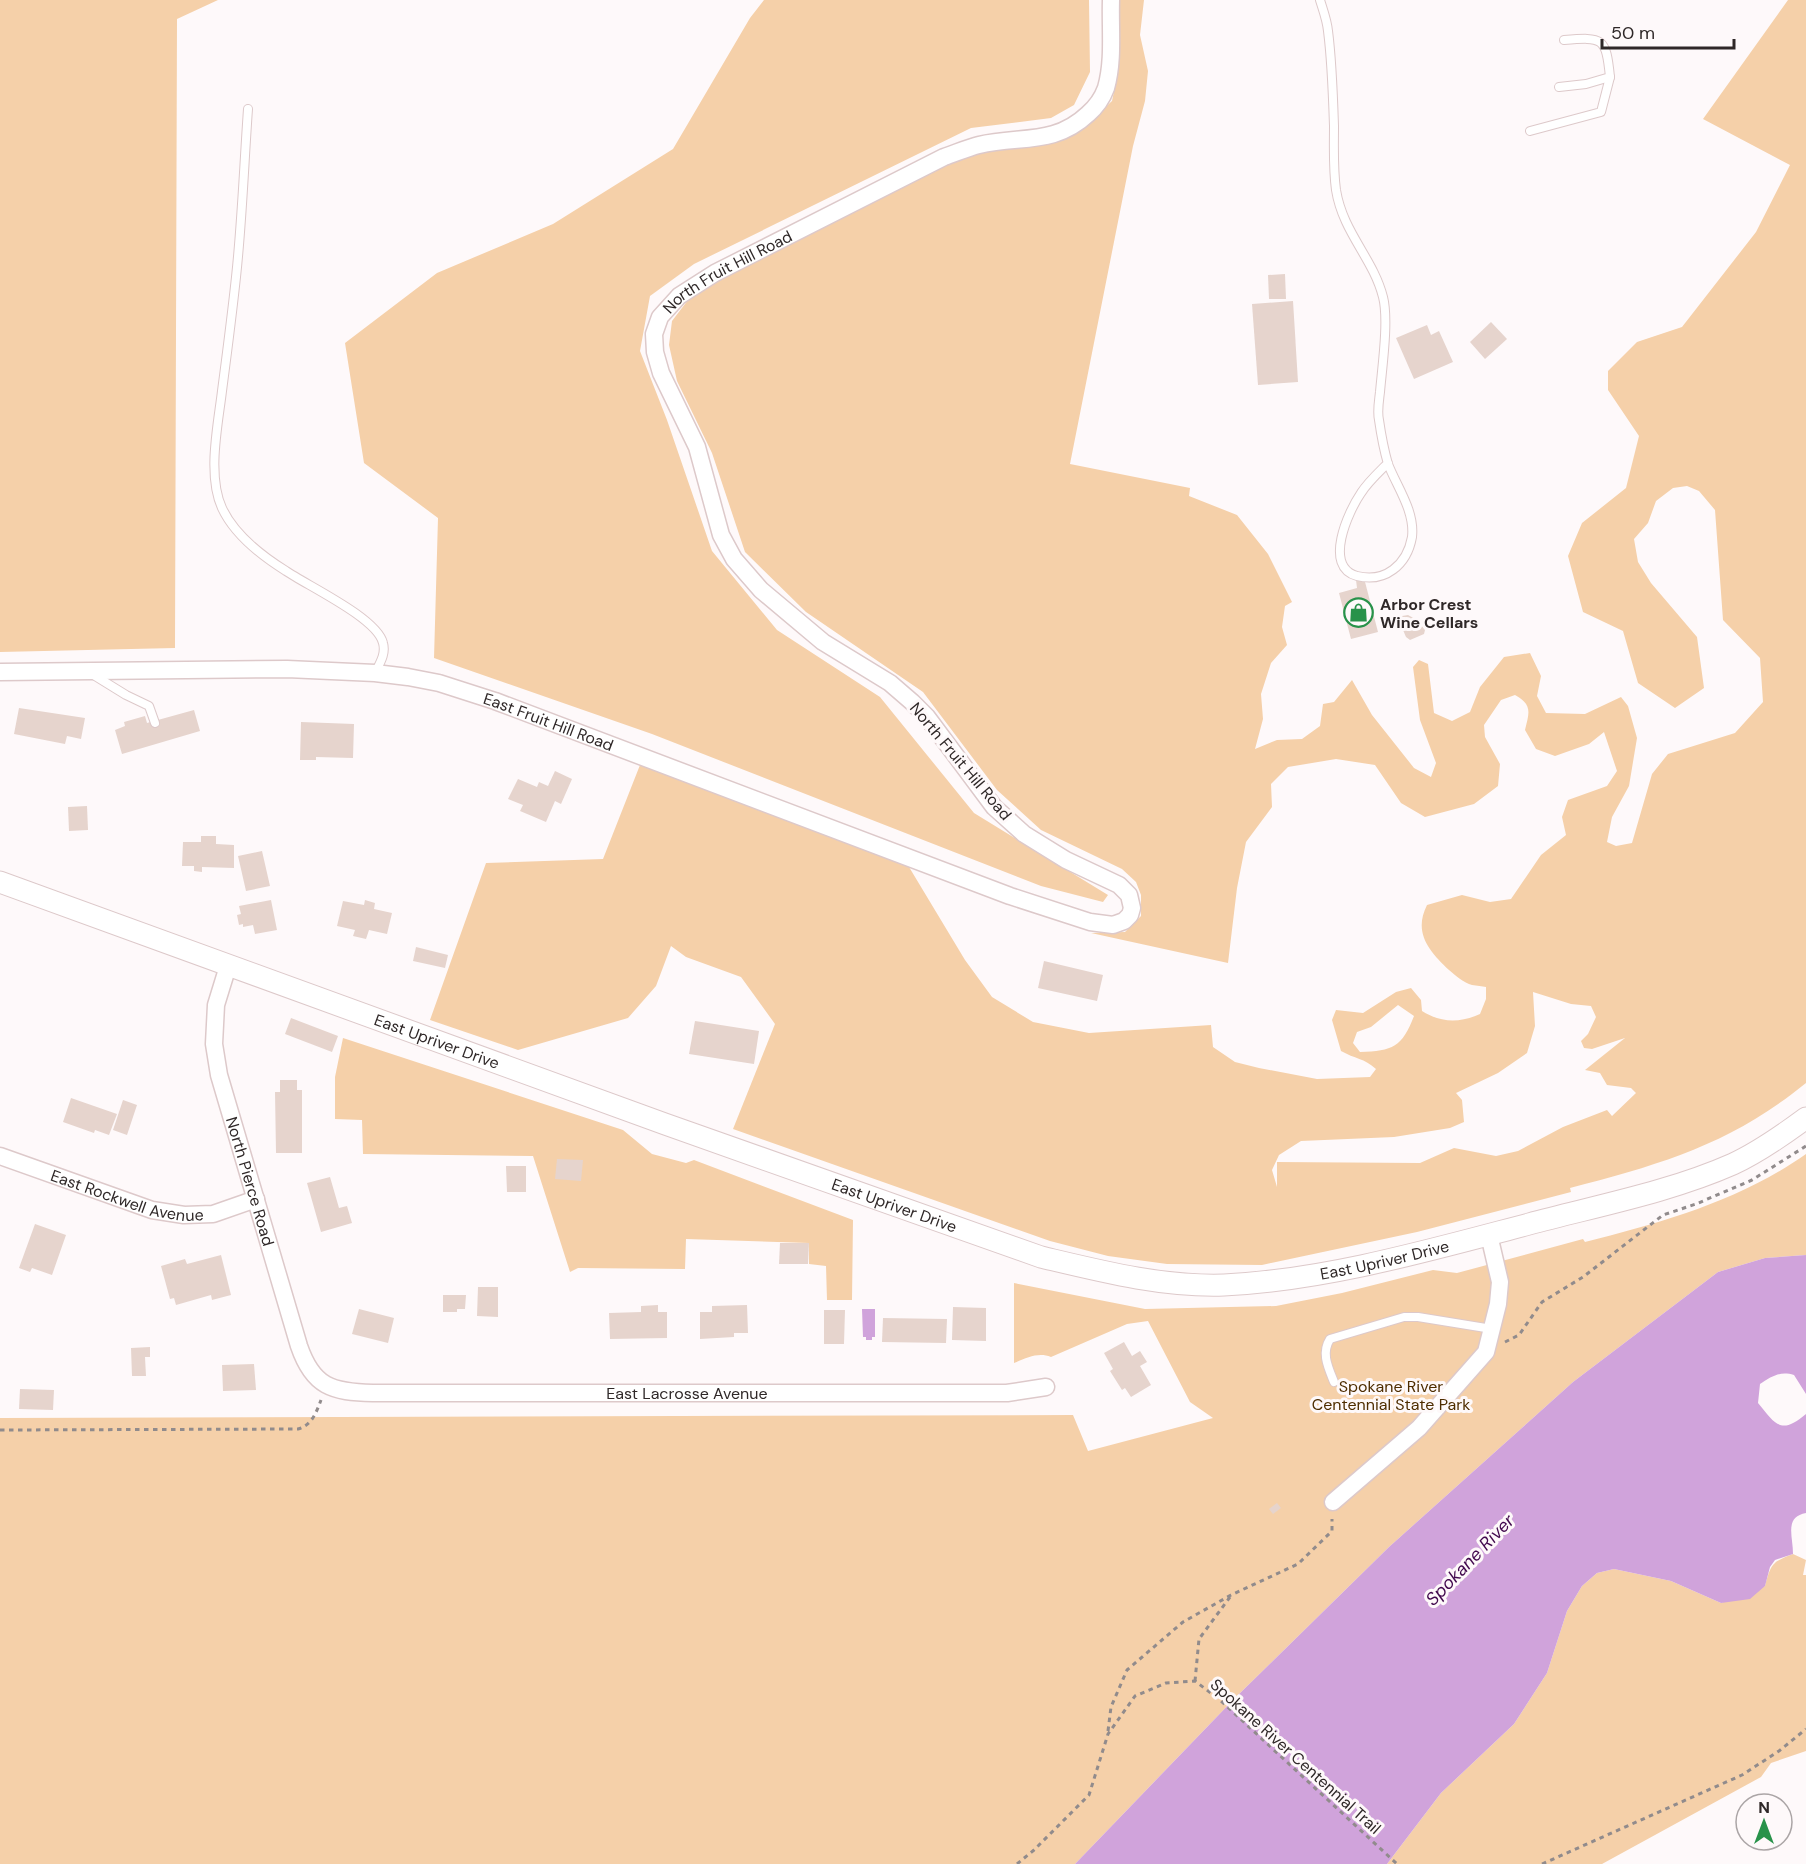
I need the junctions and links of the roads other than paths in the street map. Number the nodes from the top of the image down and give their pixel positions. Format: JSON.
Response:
{"nodes":[{"id":1,"x":1111,"y":0,"type":"edge"},
{"id":2,"x":1320,"y":0,"type":"edge"},
{"id":3,"x":1564,"y":40,"type":"dead end"},
{"id":4,"x":1610,"y":77,"type":"junction"},
{"id":5,"x":1559,"y":87,"type":"dead end"},
{"id":6,"x":248,"y":109,"type":"dead end"},
{"id":7,"x":1530,"y":131,"type":"dead end"},
{"id":8,"x":1388,"y":463,"type":"junction"},
{"id":9,"x":0,"y":672,"type":"edge"},
{"id":10,"x":89,"y":672,"type":"junction"},
{"id":11,"x":375,"y":673,"type":"junction"},
{"id":12,"x":155,"y":723,"type":"dead end"},
{"id":13,"x":0,"y":882,"type":"edge"},
{"id":14,"x":1072,"y":916,"type":"joint"},
{"id":15,"x":228,"y":966,"type":"junction"},
{"id":16,"x":1806,"y":1118,"type":"edge"},
{"id":17,"x":0,"y":1156,"type":"edge"},
{"id":18,"x":256,"y":1199,"type":"junction"},
{"id":19,"x":1489,"y":1235,"type":"junction"},
{"id":20,"x":1492,"y":1329,"type":"junction"},
{"id":21,"x":1334,"y":1382,"type":"dead end"},
{"id":22,"x":327,"y":1386,"type":"joint"},
{"id":23,"x":1046,"y":1387,"type":"dead end"},
{"id":24,"x":1333,"y":1502,"type":"road end"}],
"edges":[{"from":1,"to":14,"type":"street","name":"North Fruit Hill Road"},
{"from":2,"to":8,"type":"lane"},
{"from":3,"to":4,"type":"lane"},
{"from":4,"to":5,"type":"lane"},
{"from":4,"to":7,"type":"lane"},
{"from":6,"to":11,"type":"lane"},
{"from":8,"to":8,"type":"lane"},
{"from":9,"to":10,"type":"street","name":"East Fruit Hill Road"},
{"from":10,"to":11,"type":"street","name":"East Fruit Hill Road"},
{"from":10,"to":12,"type":"lane"},
{"from":11,"to":14,"type":"street","name":"East Fruit Hill Road"},
{"from":13,"to":15,"type":"street","name":"East Upriver Drive"},
{"from":15,"to":18,"type":"street","name":"North Pierce Road"},
{"from":15,"to":19,"type":"street","name":"East Upriver Drive"},
{"from":16,"to":19,"type":"street","name":"East Upriver Drive"},
{"from":17,"to":18,"type":"street","name":"East Rockwell Avenue"},
{"from":18,"to":22,"type":"street","name":"North Pierce Road"},
{"from":19,"to":20,"type":"street"},
{"from":20,"to":21,"type":"lane"},
{"from":20,"to":24,"type":"street"},
{"from":22,"to":23,"type":"street","name":"East Lacrosse Avenue"}]}
